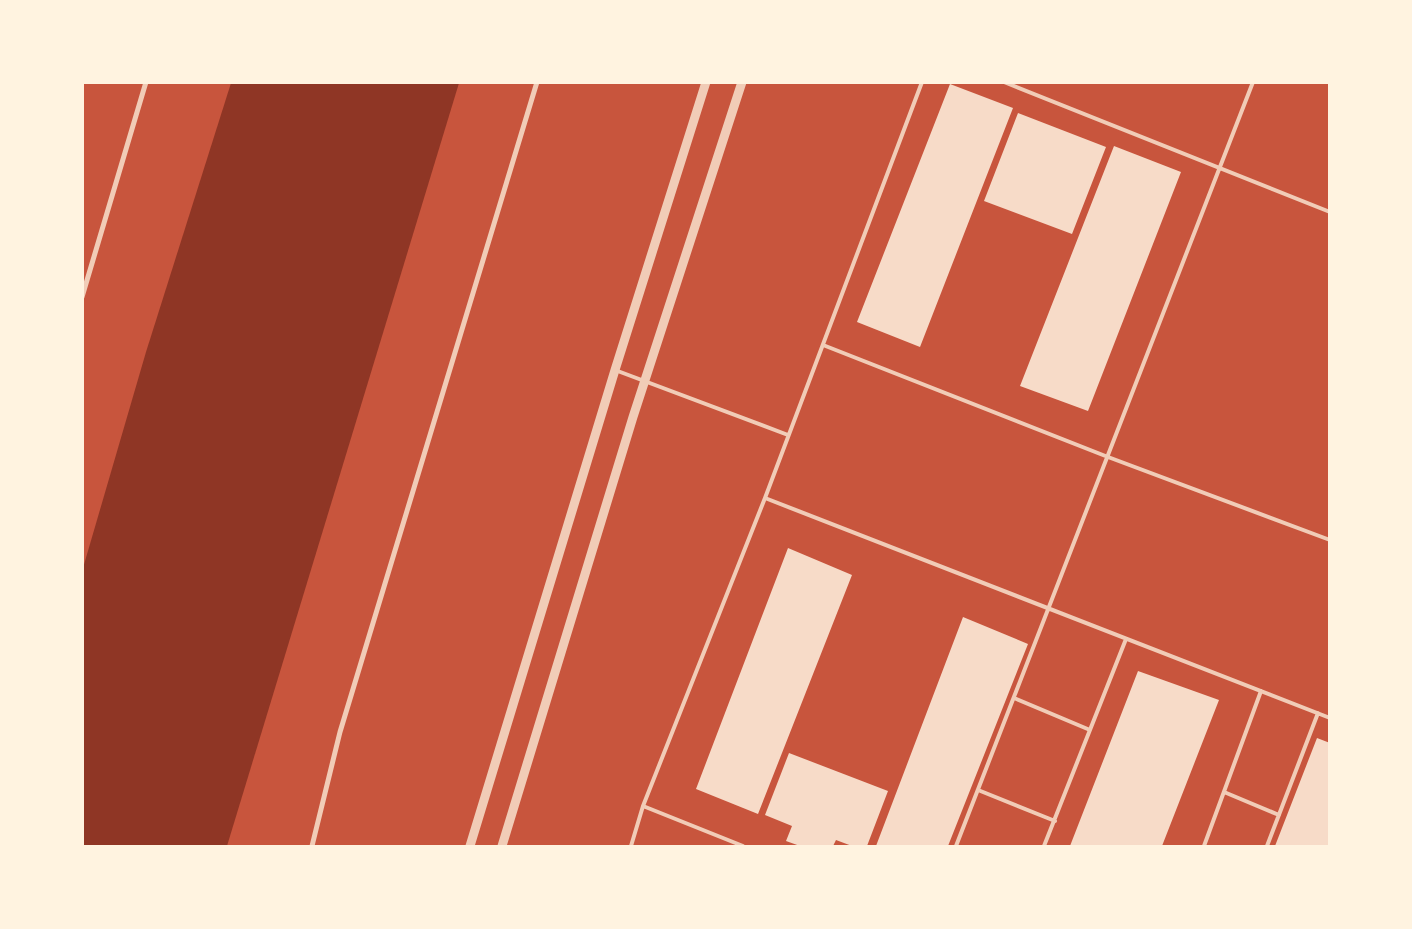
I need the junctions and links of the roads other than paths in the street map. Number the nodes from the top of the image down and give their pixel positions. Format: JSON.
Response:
{"nodes":[{"id":1,"x":146,"y":82,"type":"edge"},
{"id":2,"x":537,"y":82,"type":"edge"},
{"id":3,"x":706,"y":82,"type":"edge"},
{"id":4,"x":742,"y":82,"type":"edge"},
{"id":5,"x":922,"y":82,"type":"edge"},
{"id":6,"x":1004,"y":82,"type":"edge"},
{"id":7,"x":1254,"y":82,"type":"edge"},
{"id":8,"x":1220,"y":168,"type":"junction"},
{"id":9,"x":1330,"y":212,"type":"edge"},
{"id":10,"x":82,"y":297,"type":"edge"},
{"id":11,"x":823,"y":345,"type":"junction"},
{"id":12,"x":615,"y":370,"type":"junction"},
{"id":13,"x":644,"y":380,"type":"junction"},
{"id":14,"x":788,"y":435,"type":"junction"},
{"id":15,"x":1108,"y":457,"type":"junction"},
{"id":16,"x":765,"y":498,"type":"junction"},
{"id":17,"x":1330,"y":540,"type":"edge"},
{"id":18,"x":1049,"y":608,"type":"junction"},
{"id":19,"x":1126,"y":639,"type":"junction"},
{"id":20,"x":1261,"y":691,"type":"junction"},
{"id":21,"x":1014,"y":698,"type":"junction"},
{"id":22,"x":1318,"y":713,"type":"junction"},
{"id":23,"x":1330,"y":718,"type":"edge"},
{"id":24,"x":1090,"y":730,"type":"junction"},
{"id":25,"x":978,"y":790,"type":"junction"},
{"id":26,"x":1224,"y":792,"type":"junction"},
{"id":27,"x":643,"y":806,"type":"junction"},
{"id":28,"x":1279,"y":815,"type":"junction"},
{"id":29,"x":1055,"y":821,"type":"junction"},
{"id":30,"x":312,"y":846,"type":"edge"},
{"id":31,"x":470,"y":846,"type":"edge"},
{"id":32,"x":502,"y":846,"type":"edge"},
{"id":33,"x":631,"y":846,"type":"edge"},
{"id":34,"x":743,"y":846,"type":"edge"},
{"id":35,"x":956,"y":846,"type":"edge"},
{"id":36,"x":1044,"y":846,"type":"edge"},
{"id":37,"x":1204,"y":846,"type":"edge"},
{"id":38,"x":1267,"y":846,"type":"edge"}],
"edges":[{"from":1,"to":10,"type":"street"},
{"from":2,"to":30,"type":"street"},
{"from":3,"to":12,"type":"street"},
{"from":4,"to":13,"type":"street"},
{"from":5,"to":11,"type":"lane"},
{"from":6,"to":8,"type":"lane"},
{"from":7,"to":8,"type":"lane"},
{"from":8,"to":9,"type":"lane"},
{"from":8,"to":15,"type":"lane"},
{"from":11,"to":14,"type":"lane"},
{"from":11,"to":15,"type":"lane"},
{"from":12,"to":13,"type":"lane"},
{"from":12,"to":31,"type":"street"},
{"from":13,"to":14,"type":"lane"},
{"from":13,"to":32,"type":"street"},
{"from":14,"to":16,"type":"lane"},
{"from":15,"to":17,"type":"lane"},
{"from":15,"to":18,"type":"lane"},
{"from":16,"to":18,"type":"lane"},
{"from":16,"to":27,"type":"lane"},
{"from":18,"to":19,"type":"lane"},
{"from":18,"to":21,"type":"lane"},
{"from":19,"to":20,"type":"lane"},
{"from":19,"to":24,"type":"lane"},
{"from":20,"to":22,"type":"lane"},
{"from":20,"to":26,"type":"lane"},
{"from":21,"to":24,"type":"lane"},
{"from":21,"to":25,"type":"lane"},
{"from":22,"to":23,"type":"lane"},
{"from":22,"to":28,"type":"lane"},
{"from":24,"to":29,"type":"lane"},
{"from":25,"to":29,"type":"lane"},
{"from":25,"to":35,"type":"lane"},
{"from":26,"to":28,"type":"lane"},
{"from":26,"to":37,"type":"lane"},
{"from":27,"to":33,"type":"lane"},
{"from":27,"to":34,"type":"lane"},
{"from":28,"to":38,"type":"lane"},
{"from":29,"to":36,"type":"lane"}]}
